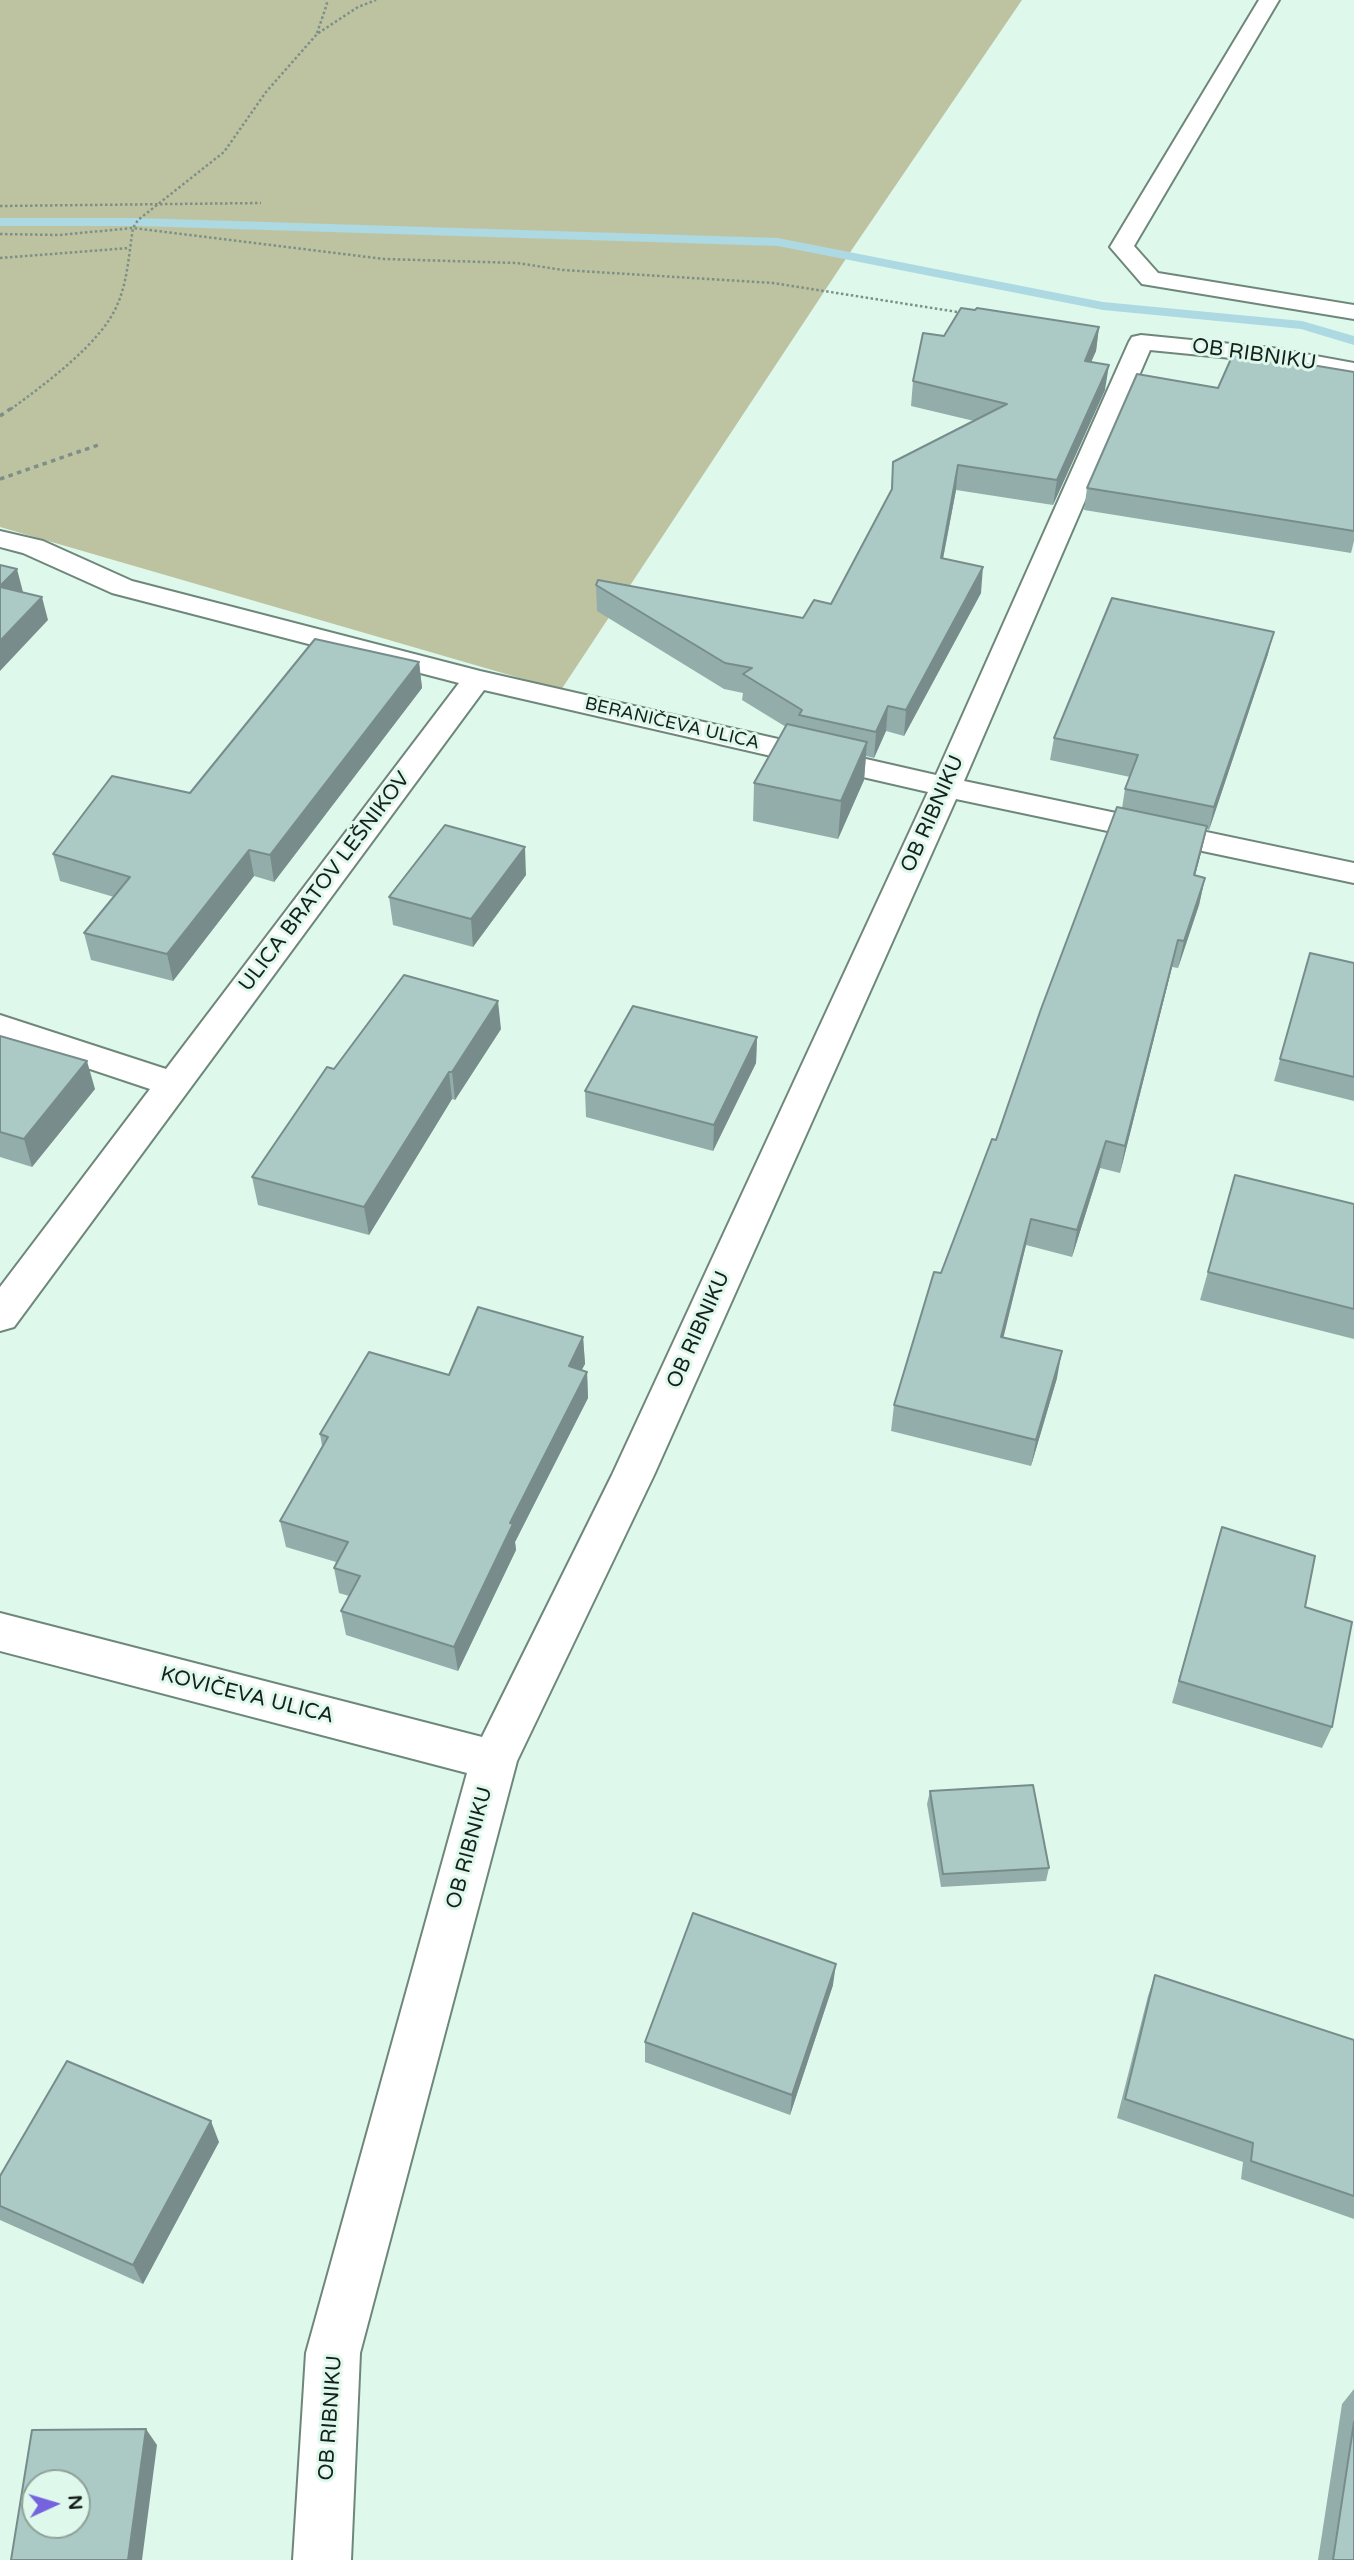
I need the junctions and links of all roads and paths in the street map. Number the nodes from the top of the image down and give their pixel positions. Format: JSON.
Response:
{"nodes":[{"id":1,"x":325,"y":0,"type":"edge"},
{"id":2,"x":376,"y":0,"type":"edge"},
{"id":3,"x":1269,"y":0,"type":"edge"},
{"id":4,"x":317,"y":34,"type":"junction"},
{"id":5,"x":161,"y":202,"type":"junction"},
{"id":6,"x":261,"y":203,"type":"dead end"},
{"id":7,"x":0,"y":206,"type":"edge"},
{"id":8,"x":134,"y":227,"type":"junction"},
{"id":9,"x":0,"y":234,"type":"edge"},
{"id":10,"x":130,"y":248,"type":"junction"},
{"id":11,"x":0,"y":258,"type":"edge"},
{"id":12,"x":1354,"y":312,"type":"edge"},
{"id":13,"x":964,"y":313,"type":"edge"},
{"id":14,"x":1354,"y":370,"type":"edge"},
{"id":15,"x":0,"y":416,"type":"edge"},
{"id":16,"x":101,"y":444,"type":"dead end"},
{"id":17,"x":0,"y":479,"type":"edge"},
{"id":18,"x":0,"y":539,"type":"edge"},
{"id":19,"x":477,"y":679,"type":"junction"},
{"id":20,"x":946,"y":787,"type":"junction"},
{"id":21,"x":1354,"y":873,"type":"edge"},
{"id":22,"x":0,"y":1027,"type":"edge"},
{"id":23,"x":174,"y":1084,"type":"junction"},
{"id":24,"x":0,"y":1316,"type":"edge"},
{"id":25,"x":0,"y":1632,"type":"edge"},
{"id":26,"x":494,"y":1760,"type":"junction"},
{"id":27,"x":322,"y":2560,"type":"edge"}],
"edges":[{"from":1,"to":4,"type":"path"},
{"from":2,"to":4,"type":"path"},
{"from":3,"to":12,"type":"street"},
{"from":4,"to":5,"type":"path"},
{"from":5,"to":6,"type":"path"},
{"from":5,"to":7,"type":"path"},
{"from":5,"to":8,"type":"path"},
{"from":8,"to":9,"type":"path"},
{"from":8,"to":10,"type":"path"},
{"from":8,"to":13,"type":"path"},
{"from":10,"to":11,"type":"path"},
{"from":10,"to":15,"type":"path"},
{"from":14,"to":20,"type":"street","name":"OB RIBNIKU"},
{"from":16,"to":17,"type":"path"},
{"from":18,"to":19,"type":"street","name":"BERANIČEVA ULICA"},
{"from":19,"to":20,"type":"street","name":"BERANIČEVA ULICA"},
{"from":19,"to":23,"type":"street","name":"ULICA BRATOV LEŠNIKOV"},
{"from":20,"to":21,"type":"street","name":"BERANIČEVA ULICA"},
{"from":20,"to":26,"type":"street","name":"OB RIBNIKU"},
{"from":22,"to":23,"type":"street"},
{"from":23,"to":24,"type":"street","name":"ULICA BRATOV LEŠNIKOV"},
{"from":25,"to":26,"type":"street","name":"KOVIČEVA ULICA"},
{"from":26,"to":27,"type":"street","name":"OB RIBNIKU"}]}
